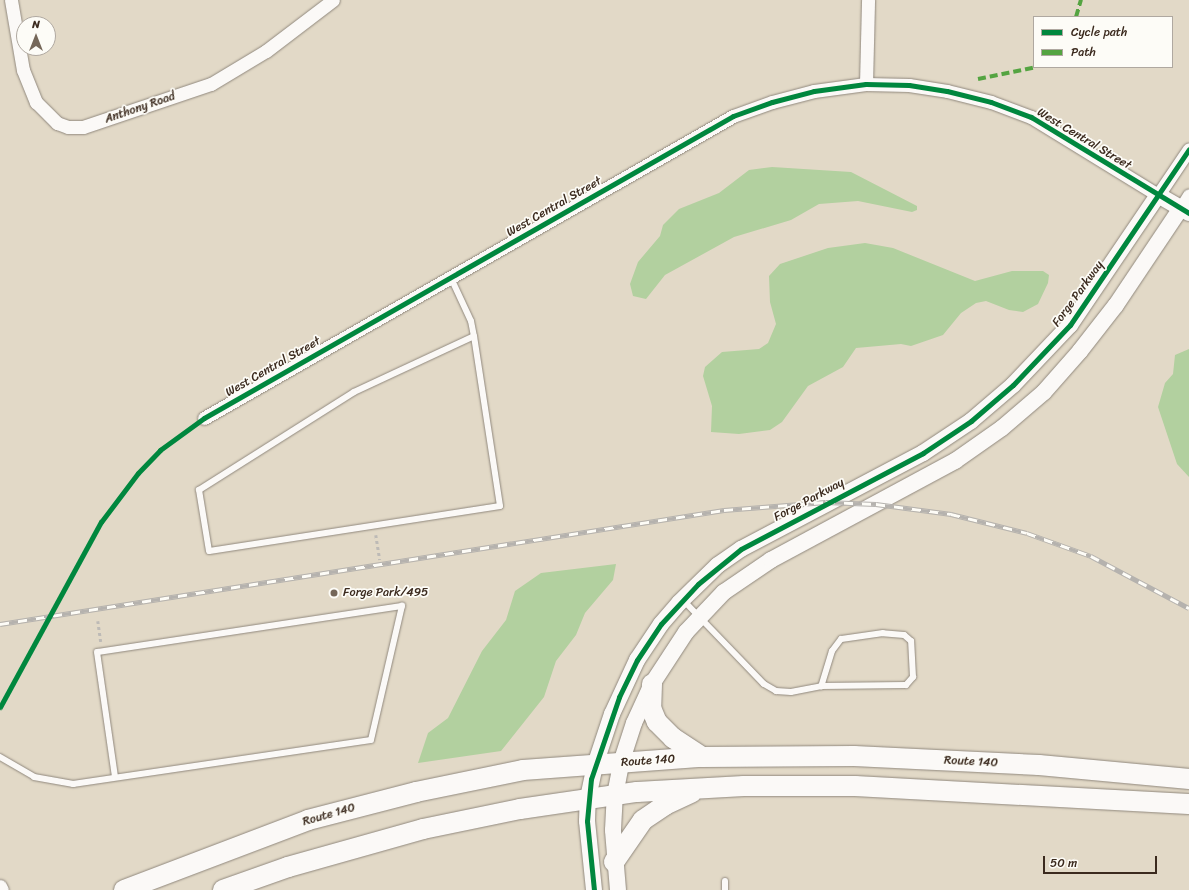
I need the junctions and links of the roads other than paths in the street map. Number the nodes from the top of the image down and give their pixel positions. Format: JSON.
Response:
{"nodes":[{"id":1,"x":11,"y":0,"type":"edge"},
{"id":2,"x":332,"y":0,"type":"edge"},
{"id":3,"x":868,"y":0,"type":"edge"},
{"id":4,"x":866,"y":84,"type":"junction"},
{"id":5,"x":1189,"y":149,"type":"edge"},
{"id":6,"x":1158,"y":195,"type":"junction"},
{"id":7,"x":1186,"y":205,"type":"edge"},
{"id":8,"x":451,"y":278,"type":"junction"},
{"id":9,"x":474,"y":336,"type":"junction"},
{"id":10,"x":204,"y":418,"type":"dead end"},
{"id":11,"x":683,"y":599,"type":"junction"},
{"id":12,"x":699,"y":617,"type":"junction"},
{"id":13,"x":652,"y":684,"type":"junction"},
{"id":14,"x":821,"y":686,"type":"junction"},
{"id":15,"x":0,"y":757,"type":"edge"},
{"id":16,"x":702,"y":757,"type":"junction"},
{"id":17,"x":621,"y":763,"type":"junction"},
{"id":18,"x":595,"y":765,"type":"junction"},
{"id":19,"x":115,"y":777,"type":"junction"},
{"id":20,"x":1189,"y":779,"type":"edge"},
{"id":21,"x":703,"y":787,"type":"junction"},
{"id":22,"x":615,"y":795,"type":"junction"},
{"id":23,"x":588,"y":798,"type":"junction"},
{"id":24,"x":1189,"y":804,"type":"edge"},
{"id":25,"x":614,"y":862,"type":"junction"},
{"id":26,"x":725,"y":881,"type":"dead end"},
{"id":27,"x":0,"y":886,"type":"edge"},
{"id":28,"x":2,"y":890,"type":"edge"},
{"id":29,"x":124,"y":890,"type":"edge"},
{"id":30,"x":223,"y":890,"type":"edge"},
{"id":31,"x":594,"y":890,"type":"edge"},
{"id":32,"x":618,"y":890,"type":"edge"},
{"id":33,"x":725,"y":890,"type":"edge"}],
"edges":[{"from":1,"to":2,"type":"street","name":"Anthony Road"},
{"from":3,"to":4,"type":"street"},
{"from":4,"to":6,"type":"street","name":"West Central Street"},
{"from":4,"to":8,"type":"street","name":"West Central Street"},
{"from":5,"to":6,"type":"street"},
{"from":6,"to":7,"type":"street","name":"West Central Street"},
{"from":6,"to":11,"type":"street","name":"Forge Parkway"},
{"from":7,"to":12,"type":"street"},
{"from":8,"to":9,"type":"lane"},
{"from":8,"to":10,"type":"street","name":"West Central Street"},
{"from":9,"to":9,"type":"lane"},
{"from":11,"to":12,"type":"lane"},
{"from":11,"to":18,"type":"street","name":"Forge Parkway"},
{"from":12,"to":13,"type":"street"},
{"from":12,"to":14,"type":"lane"},
{"from":13,"to":16,"type":"main road"},
{"from":13,"to":17,"type":"street"},
{"from":14,"to":14,"type":"lane"},
{"from":15,"to":19,"type":"lane"},
{"from":16,"to":17,"type":"main road","name":"Route 140"},
{"from":16,"to":20,"type":"main road","name":"Route 140"},
{"from":17,"to":18,"type":"main road","name":"Route 140"},
{"from":17,"to":22,"type":"street"},
{"from":18,"to":23,"type":"street","name":"Forge Parkway"},
{"from":18,"to":29,"type":"main road","name":"Route 140"},
{"from":19,"to":19,"type":"lane"},
{"from":21,"to":22,"type":"main road"},
{"from":21,"to":24,"type":"main road"},
{"from":21,"to":25,"type":"main road"},
{"from":22,"to":23,"type":"main road"},
{"from":22,"to":25,"type":"street"},
{"from":23,"to":30,"type":"main road"},
{"from":23,"to":31,"type":"street","name":"Forge Parkway"},
{"from":25,"to":32,"type":"street"},
{"from":26,"to":33,"type":"lane"},
{"from":27,"to":28,"type":"street"}]}
